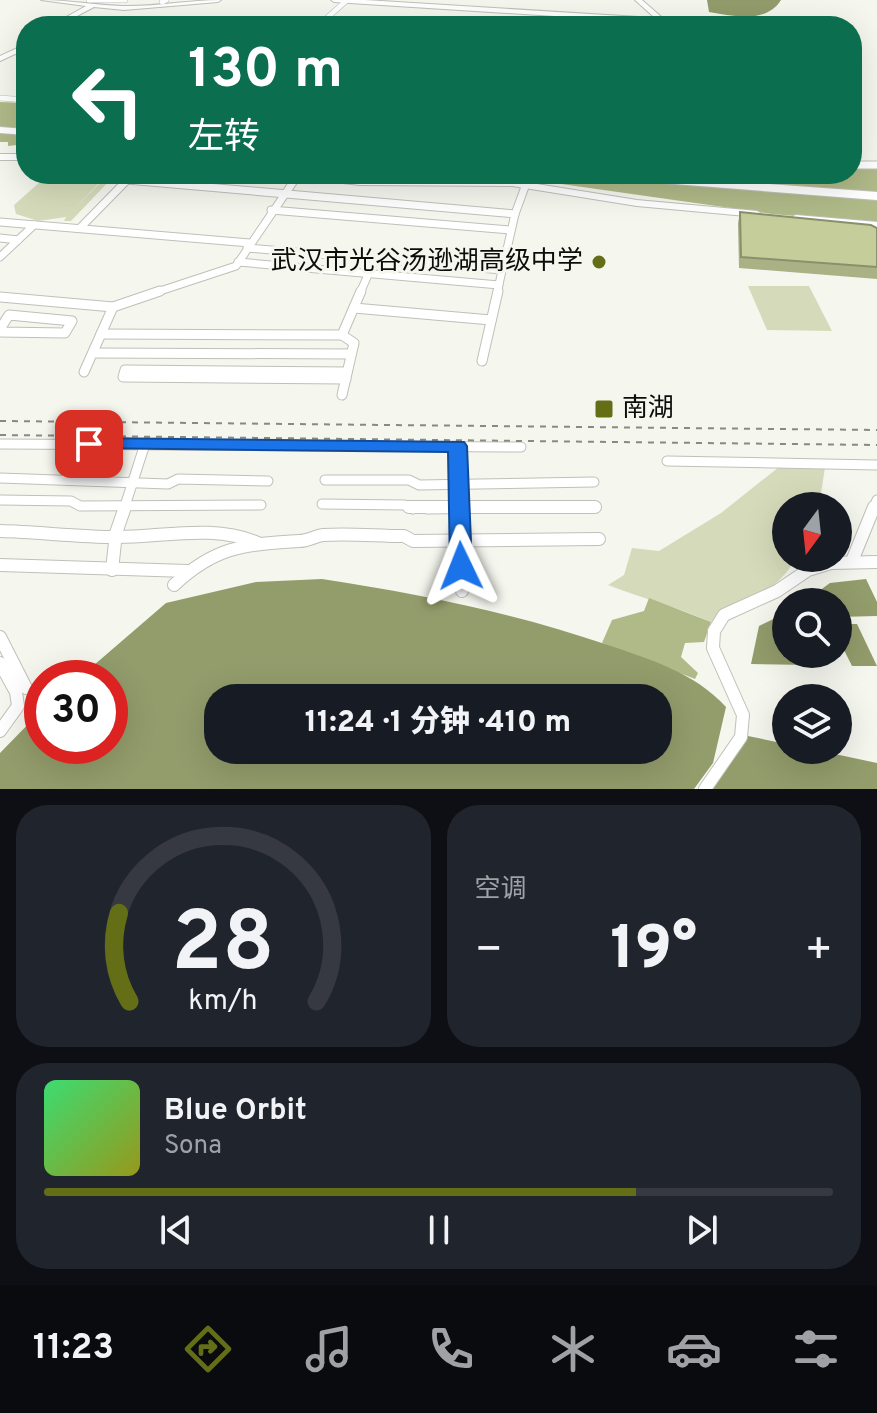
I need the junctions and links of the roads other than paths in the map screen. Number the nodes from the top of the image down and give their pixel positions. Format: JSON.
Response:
{"nodes":[{"id":1,"x":44,"y":0,"type":"edge"},
{"id":2,"x":54,"y":0,"type":"edge"},
{"id":3,"x":125,"y":0,"type":"edge"},
{"id":4,"x":202,"y":0,"type":"edge"},
{"id":5,"x":218,"y":0,"type":"edge"},
{"id":6,"x":334,"y":0,"type":"edge"},
{"id":7,"x":638,"y":0,"type":"edge"},
{"id":8,"x":346,"y":1,"type":"edge"},
{"id":9,"x":95,"y":4,"type":"edge"},
{"id":10,"x":72,"y":16,"type":"edge"},
{"id":11,"x":76,"y":16,"type":"edge"},
{"id":12,"x":329,"y":16,"type":"edge"},
{"id":13,"x":563,"y":16,"type":"edge"},
{"id":14,"x":656,"y":16,"type":"edge"},
{"id":15,"x":123,"y":184,"type":"edge"},
{"id":16,"x":197,"y":184,"type":"edge"},
{"id":17,"x":291,"y":184,"type":"edge"},
{"id":18,"x":526,"y":184,"type":"joint"},
{"id":19,"x":739,"y":184,"type":"edge"},
{"id":20,"x":775,"y":184,"type":"edge"},
{"id":21,"x":284,"y":193,"type":"junction"},
{"id":22,"x":877,"y":193,"type":"edge"},
{"id":23,"x":271,"y":210,"type":"junction"},
{"id":24,"x":515,"y":214,"type":"junction"},
{"id":25,"x":767,"y":216,"type":"edge"},
{"id":26,"x":789,"y":218,"type":"edge"},
{"id":27,"x":0,"y":222,"type":"edge"},
{"id":28,"x":853,"y":223,"type":"junction"},
{"id":29,"x":34,"y":225,"type":"junction"},
{"id":30,"x":877,"y":225,"type":"edge"},
{"id":31,"x":80,"y":228,"type":"junction"},
{"id":32,"x":511,"y":230,"type":"junction"},
{"id":33,"x":877,"y":233,"type":"edge"},
{"id":34,"x":0,"y":238,"type":"edge"},
{"id":35,"x":18,"y":240,"type":"junction"},
{"id":36,"x":248,"y":246,"type":"junction"},
{"id":37,"x":0,"y":256,"type":"edge"},
{"id":38,"x":375,"y":259,"type":"junction"},
{"id":39,"x":238,"y":262,"type":"junction"},
{"id":40,"x":502,"y":270,"type":"junction"},
{"id":41,"x":369,"y":273,"type":"junction"},
{"id":42,"x":499,"y":285,"type":"junction"},
{"id":43,"x":0,"y":297,"type":"edge"},
{"id":44,"x":36,"y":301,"type":"junction"},
{"id":45,"x":113,"y":307,"type":"junction"},
{"id":46,"x":354,"y":308,"type":"junction"},
{"id":47,"x":23,"y":317,"type":"junction"},
{"id":48,"x":491,"y":320,"type":"junction"},
{"id":49,"x":0,"y":330,"type":"edge"},
{"id":50,"x":101,"y":334,"type":"junction"},
{"id":51,"x":342,"y":335,"type":"junction"},
{"id":52,"x":93,"y":353,"type":"junction"},
{"id":53,"x":351,"y":354,"type":"junction"},
{"id":54,"x":482,"y":361,"type":"dead end"},
{"id":55,"x":84,"y":372,"type":"dead end"},
{"id":56,"x":249,"y":375,"type":"junction"},
{"id":57,"x":346,"y":375,"type":"junction"},
{"id":58,"x":342,"y":395,"type":"dead end"},
{"id":59,"x":3,"y":444,"type":"edge"},
{"id":60,"x":145,"y":444,"type":"junction"},
{"id":61,"x":457,"y":446,"type":"junction"},
{"id":62,"x":521,"y":447,"type":"dead end"},
{"id":63,"x":0,"y":455,"type":"edge"},
{"id":64,"x":667,"y":461,"type":"dead end"},
{"id":65,"x":877,"y":465,"type":"edge"},
{"id":66,"x":0,"y":478,"type":"edge"},
{"id":67,"x":325,"y":480,"type":"dead end"},
{"id":68,"x":268,"y":481,"type":"dead end"},
{"id":69,"x":594,"y":482,"type":"dead end"},
{"id":70,"x":131,"y":483,"type":"junction"},
{"id":71,"x":459,"y":485,"type":"junction"},
{"id":72,"x":0,"y":500,"type":"edge"},
{"id":73,"x":877,"y":500,"type":"edge"},
{"id":74,"x":322,"y":504,"type":"dead end"},
{"id":75,"x":261,"y":505,"type":"dead end"},
{"id":76,"x":124,"y":507,"type":"junction"},
{"id":77,"x":595,"y":507,"type":"dead end"},
{"id":78,"x":460,"y":509,"type":"junction"},
{"id":79,"x":0,"y":531,"type":"edge"},
{"id":80,"x":116,"y":537,"type":"junction"},
{"id":81,"x":599,"y":539,"type":"dead end"},
{"id":82,"x":461,"y":541,"type":"junction"},
{"id":83,"x":258,"y":543,"type":"junction"},
{"id":84,"x":852,"y":561,"type":"joint"},
{"id":85,"x":877,"y":562,"type":"edge"},
{"id":86,"x":0,"y":565,"type":"edge"},
{"id":87,"x":112,"y":570,"type":"junction"},
{"id":88,"x":187,"y":571,"type":"junction"},
{"id":89,"x":805,"y":572,"type":"edge"},
{"id":90,"x":174,"y":585,"type":"dead end"},
{"id":91,"x":462,"y":591,"type":"dead end"},
{"id":92,"x":0,"y":637,"type":"edge"},
{"id":93,"x":0,"y":663,"type":"edge"},
{"id":94,"x":24,"y":684,"type":"edge"},
{"id":95,"x":0,"y":731,"type":"edge"},
{"id":96,"x":705,"y":789,"type":"edge"}],
"edges":[{"from":1,"to":9,"type":"street"},
{"from":2,"to":9,"type":"street"},
{"from":3,"to":9,"type":"street"},
{"from":4,"to":9,"type":"street"},
{"from":5,"to":9,"type":"street"},
{"from":6,"to":8,"type":"street"},
{"from":7,"to":14,"type":"street"},
{"from":8,"to":12,"type":"street"},
{"from":8,"to":13,"type":"street"},
{"from":9,"to":10,"type":"street"},
{"from":9,"to":11,"type":"street"},
{"from":15,"to":31,"type":"street"},
{"from":16,"to":21,"type":"street"},
{"from":17,"to":21,"type":"street"},
{"from":18,"to":24,"type":"street"},
{"from":18,"to":25,"type":"street"},
{"from":19,"to":22,"type":"highway"},
{"from":20,"to":22,"type":"highway"},
{"from":21,"to":23,"type":"street"},
{"from":21,"to":24,"type":"street"},
{"from":23,"to":32,"type":"street"},
{"from":23,"to":36,"type":"street"},
{"from":24,"to":32,"type":"street"},
{"from":26,"to":28,"type":"street"},
{"from":27,"to":29,"type":"street"},
{"from":28,"to":30,"type":"street"},
{"from":28,"to":33,"type":"street"},
{"from":29,"to":31,"type":"street"},
{"from":29,"to":35,"type":"street"},
{"from":31,"to":36,"type":"street"},
{"from":32,"to":40,"type":"street"},
{"from":34,"to":35,"type":"street"},
{"from":35,"to":37,"type":"street"},
{"from":36,"to":38,"type":"street"},
{"from":36,"to":39,"type":"street"},
{"from":38,"to":40,"type":"street"},
{"from":38,"to":41,"type":"street"},
{"from":39,"to":41,"type":"street"},
{"from":39,"to":45,"type":"street"},
{"from":40,"to":42,"type":"street"},
{"from":41,"to":42,"type":"street"},
{"from":41,"to":46,"type":"street"},
{"from":42,"to":48,"type":"street"},
{"from":43,"to":44,"type":"street"},
{"from":44,"to":45,"type":"street"},
{"from":44,"to":47,"type":"street"},
{"from":45,"to":50,"type":"street"},
{"from":46,"to":48,"type":"street"},
{"from":46,"to":51,"type":"street"},
{"from":47,"to":49,"type":"street"},
{"from":47,"to":49,"type":"street"},
{"from":48,"to":54,"type":"street"},
{"from":50,"to":51,"type":"street"},
{"from":50,"to":52,"type":"street"},
{"from":51,"to":53,"type":"street"},
{"from":52,"to":53,"type":"street"},
{"from":52,"to":55,"type":"street"},
{"from":53,"to":57,"type":"street"},
{"from":56,"to":56,"type":"street"},
{"from":56,"to":57,"type":"street"},
{"from":57,"to":58,"type":"street"},
{"from":59,"to":60,"type":"street"},
{"from":59,"to":63,"type":"street"},
{"from":60,"to":61,"type":"street"},
{"from":60,"to":70,"type":"street"},
{"from":61,"to":62,"type":"street"},
{"from":61,"to":71,"type":"street"},
{"from":64,"to":65,"type":"street"},
{"from":66,"to":70,"type":"street"},
{"from":67,"to":71,"type":"street"},
{"from":68,"to":70,"type":"street"},
{"from":69,"to":71,"type":"street"},
{"from":70,"to":76,"type":"street"},
{"from":71,"to":78,"type":"street"},
{"from":72,"to":76,"type":"street"},
{"from":73,"to":84,"type":"street"},
{"from":74,"to":78,"type":"street"},
{"from":75,"to":76,"type":"street"},
{"from":76,"to":80,"type":"street"},
{"from":77,"to":78,"type":"street"},
{"from":78,"to":82,"type":"street"},
{"from":79,"to":80,"type":"street"},
{"from":80,"to":83,"type":"street"},
{"from":80,"to":87,"type":"street"},
{"from":81,"to":82,"type":"street"},
{"from":82,"to":83,"type":"street"},
{"from":82,"to":91,"type":"street"},
{"from":83,"to":88,"type":"street"},
{"from":84,"to":85,"type":"street"},
{"from":86,"to":87,"type":"street"},
{"from":87,"to":88,"type":"street"},
{"from":88,"to":90,"type":"street"},
{"from":89,"to":96,"type":"street"},
{"from":92,"to":94,"type":"street"},
{"from":93,"to":95,"type":"street"}]}
